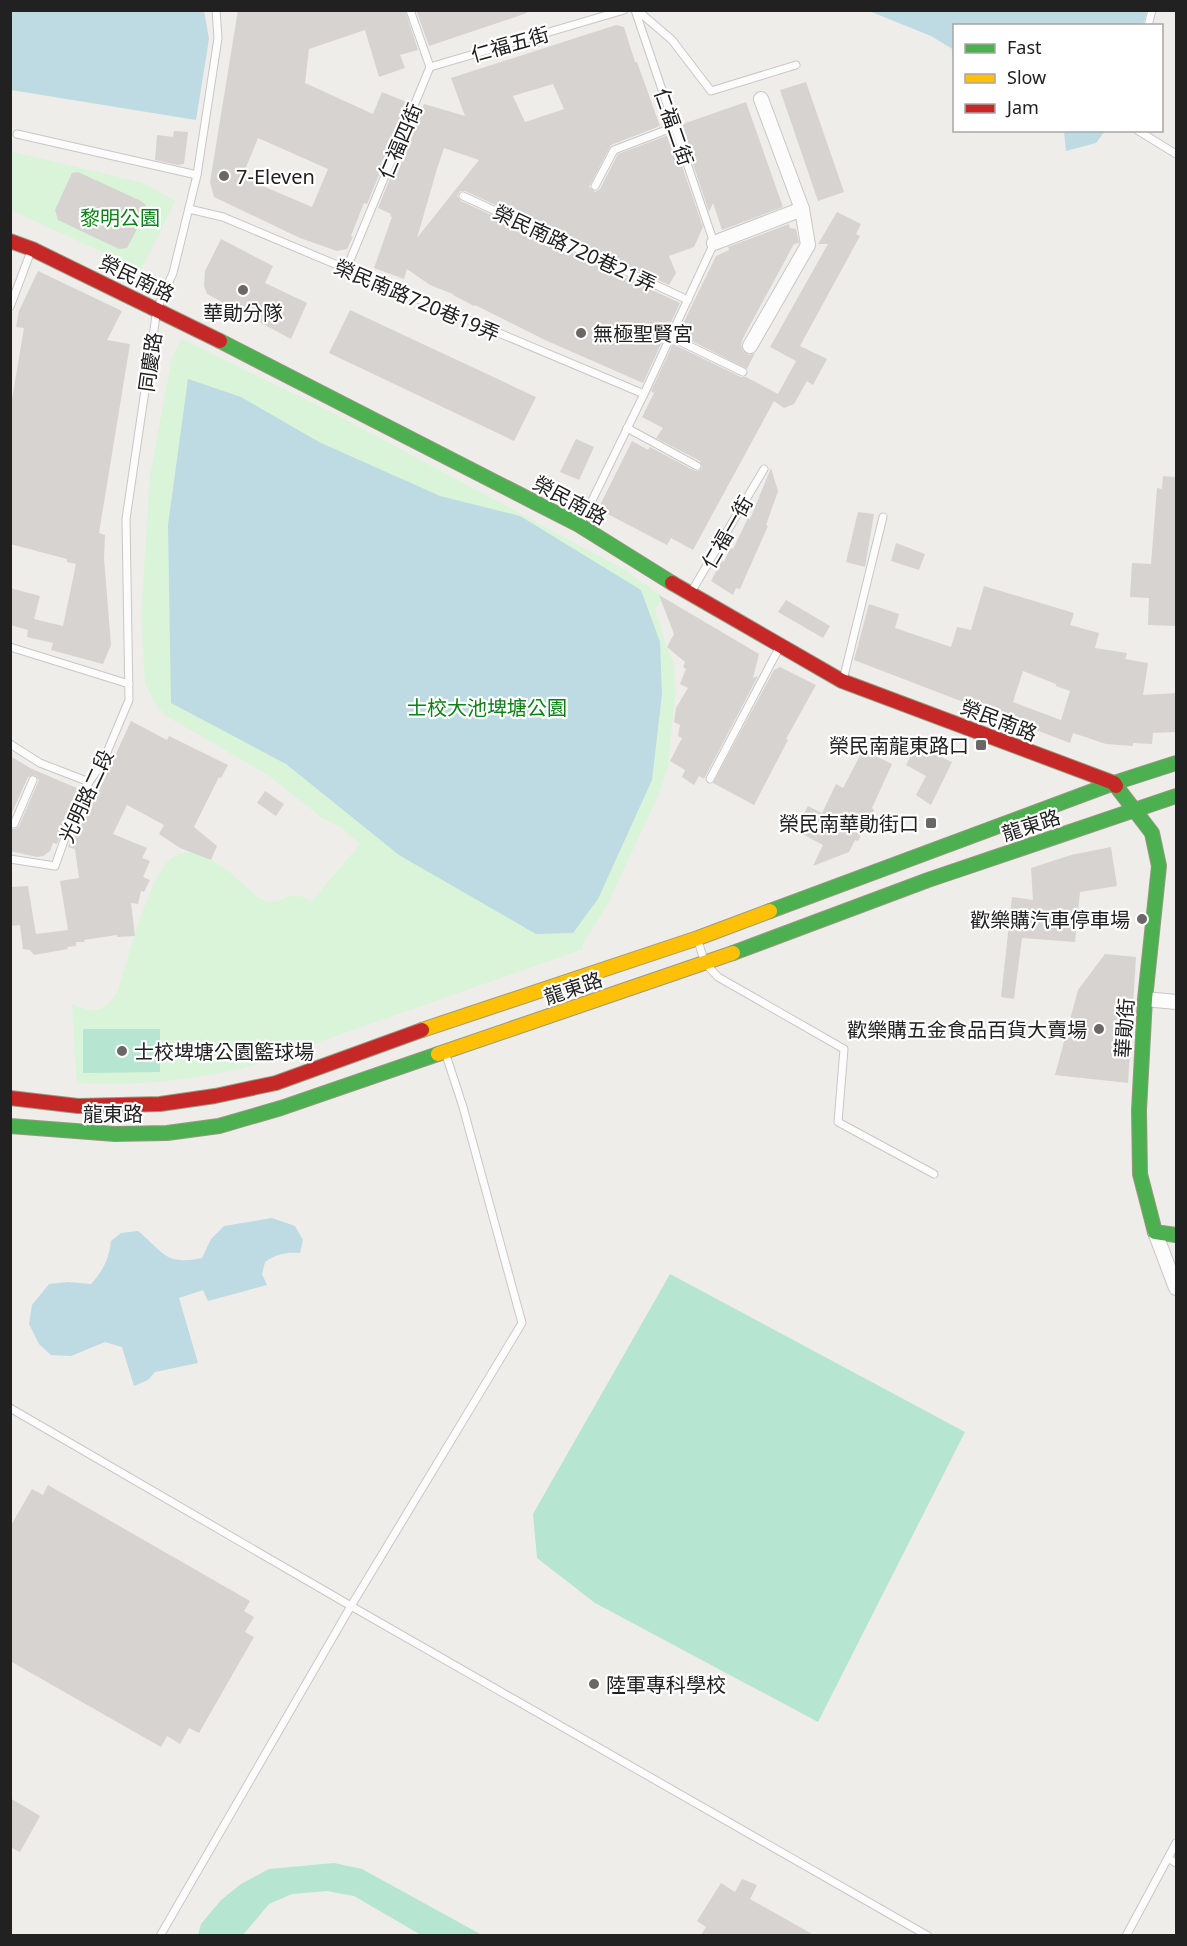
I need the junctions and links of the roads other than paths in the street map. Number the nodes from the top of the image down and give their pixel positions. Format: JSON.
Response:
{"nodes":[{"id":1,"x":216,"y":10,"type":"edge"},
{"id":2,"x":410,"y":10,"type":"edge"},
{"id":3,"x":624,"y":10,"type":"edge"},
{"id":4,"x":636,"y":10,"type":"edge"},
{"id":5,"x":796,"y":66,"type":"dead end"},
{"id":6,"x":430,"y":67,"type":"junction"},
{"id":7,"x":761,"y":99,"type":"dead end"},
{"id":8,"x":674,"y":127,"type":"junction"},
{"id":9,"x":1140,"y":132,"type":"edge"},
{"id":10,"x":17,"y":134,"type":"dead end"},
{"id":11,"x":1176,"y":154,"type":"edge"},
{"id":12,"x":197,"y":175,"type":"junction"},
{"id":13,"x":595,"y":186,"type":"dead end"},
{"id":14,"x":463,"y":196,"type":"dead end"},
{"id":15,"x":189,"y":209,"type":"junction"},
{"id":16,"x":802,"y":209,"type":"junction"},
{"id":17,"x":10,"y":242,"type":"edge"},
{"id":18,"x":714,"y":243,"type":"junction"},
{"id":19,"x":32,"y":249,"type":"junction"},
{"id":20,"x":346,"y":270,"type":"junction"},
{"id":21,"x":688,"y":300,"type":"junction"},
{"id":22,"x":10,"y":307,"type":"edge"},
{"id":23,"x":157,"y":309,"type":"junction"},
{"id":24,"x":671,"y":337,"type":"junction"},
{"id":25,"x":750,"y":346,"type":"dead end"},
{"id":26,"x":743,"y":372,"type":"dead end"},
{"id":27,"x":644,"y":394,"type":"junction"},
{"id":28,"x":627,"y":428,"type":"junction"},
{"id":29,"x":697,"y":466,"type":"dead end"},
{"id":30,"x":764,"y":469,"type":"dead end"},
{"id":31,"x":883,"y":517,"type":"dead end"},
{"id":32,"x":579,"y":525,"type":"junction"},
{"id":33,"x":690,"y":594,"type":"junction"},
{"id":34,"x":780,"y":646,"type":"junction"},
{"id":35,"x":10,"y":647,"type":"edge"},
{"id":36,"x":842,"y":681,"type":"junction"},
{"id":37,"x":129,"y":684,"type":"junction"},
{"id":38,"x":10,"y":744,"type":"edge"},
{"id":39,"x":1176,"y":763,"type":"edge"},
{"id":40,"x":710,"y":778,"type":"dead end"},
{"id":41,"x":33,"y":780,"type":"dead end"},
{"id":42,"x":89,"y":782,"type":"junction"},
{"id":43,"x":1114,"y":783,"type":"junction"},
{"id":44,"x":1176,"y":796,"type":"edge"},
{"id":45,"x":1134,"y":811,"type":"junction"},
{"id":46,"x":10,"y":823,"type":"edge"},
{"id":47,"x":10,"y":859,"type":"edge"},
{"id":48,"x":698,"y":938,"type":"junction"},
{"id":49,"x":705,"y":963,"type":"junction"},
{"id":50,"x":1145,"y":999,"type":"junction"},
{"id":51,"x":1176,"y":1002,"type":"edge"},
{"id":52,"x":445,"y":1052,"type":"junction"},
{"id":53,"x":10,"y":1098,"type":"edge"},
{"id":54,"x":217,"y":1111,"type":"junction"},
{"id":55,"x":10,"y":1126,"type":"edge"},
{"id":56,"x":934,"y":1174,"type":"dead end"},
{"id":57,"x":1155,"y":1232,"type":"junction"},
{"id":58,"x":1176,"y":1235,"type":"edge"},
{"id":59,"x":1176,"y":1288,"type":"edge"},
{"id":60,"x":10,"y":1408,"type":"edge"},
{"id":61,"x":351,"y":1606,"type":"junction"},
{"id":62,"x":1176,"y":1843,"type":"edge"},
{"id":63,"x":1168,"y":1858,"type":"junction"},
{"id":64,"x":1176,"y":1863,"type":"edge"},
{"id":65,"x":160,"y":1935,"type":"edge"},
{"id":66,"x":928,"y":1935,"type":"edge"},
{"id":67,"x":1126,"y":1935,"type":"edge"}],
"edges":[{"from":1,"to":12,"type":"lane","name":"同慶路"},
{"from":2,"to":6,"type":"lane"},
{"from":3,"to":6,"type":"lane","name":"仁福五街"},
{"from":4,"to":5,"type":"lane"},
{"from":4,"to":8,"type":"lane","name":"仁福二街"},
{"from":6,"to":20,"type":"lane","name":"仁福四街"},
{"from":7,"to":16,"type":"street"},
{"from":8,"to":13,"type":"lane"},
{"from":8,"to":18,"type":"lane","name":"仁福二街"},
{"from":9,"to":11,"type":"lane"},
{"from":10,"to":12,"type":"lane"},
{"from":12,"to":15,"type":"lane","name":"同慶路"},
{"from":14,"to":21,"type":"lane","name":"榮民南路720巷21弄"},
{"from":15,"to":20,"type":"lane","name":"榮民南路720巷19弄"},
{"from":15,"to":23,"type":"lane","name":"同慶路"},
{"from":16,"to":18,"type":"street"},
{"from":16,"to":25,"type":"street"},
{"from":17,"to":19,"type":"street","name":"榮民南路"},
{"from":18,"to":21,"type":"lane"},
{"from":19,"to":22,"type":"lane"},
{"from":19,"to":23,"type":"street","name":"榮民南路"},
{"from":20,"to":27,"type":"lane","name":"榮民南路720巷19弄"},
{"from":21,"to":24,"type":"lane"},
{"from":23,"to":32,"type":"street","name":"榮民南路"},
{"from":23,"to":37,"type":"lane","name":"同慶路"},
{"from":24,"to":26,"type":"lane"},
{"from":24,"to":27,"type":"lane"},
{"from":27,"to":28,"type":"lane"},
{"from":28,"to":29,"type":"lane"},
{"from":28,"to":32,"type":"lane"},
{"from":30,"to":33,"type":"lane","name":"仁福一街"},
{"from":31,"to":36,"type":"lane"},
{"from":32,"to":33,"type":"street","name":"榮民南路"},
{"from":33,"to":34,"type":"street","name":"榮民南路"},
{"from":34,"to":36,"type":"street","name":"榮民南路"},
{"from":34,"to":40,"type":"lane"},
{"from":35,"to":37,"type":"lane"},
{"from":36,"to":43,"type":"street","name":"榮民南路"},
{"from":37,"to":42,"type":"lane","name":"光明路二段"},
{"from":38,"to":42,"type":"lane"},
{"from":39,"to":43,"type":"street"},
{"from":41,"to":46,"type":"lane"},
{"from":42,"to":47,"type":"lane","name":"光明路二段"},
{"from":43,"to":45,"type":"street"},
{"from":43,"to":48,"type":"street","name":"龍東路"},
{"from":44,"to":45,"type":"street"},
{"from":45,"to":49,"type":"street","name":"龍東路"},
{"from":45,"to":50,"type":"street","name":"華勛街"},
{"from":48,"to":49,"type":"lane"},
{"from":48,"to":54,"type":"street","name":"龍東路"},
{"from":49,"to":52,"type":"street","name":"龍東路"},
{"from":49,"to":56,"type":"lane"},
{"from":50,"to":51,"type":"street"},
{"from":50,"to":57,"type":"street","name":"華勛街"},
{"from":52,"to":54,"type":"street","name":"龍東路"},
{"from":52,"to":61,"type":"lane"},
{"from":53,"to":54,"type":"street","name":"龍東路"},
{"from":54,"to":55,"type":"street","name":"龍東路"},
{"from":57,"to":58,"type":"street"},
{"from":57,"to":59,"type":"street"},
{"from":60,"to":61,"type":"lane"},
{"from":61,"to":65,"type":"lane"},
{"from":61,"to":66,"type":"lane"},
{"from":62,"to":63,"type":"lane"},
{"from":63,"to":64,"type":"lane"},
{"from":63,"to":67,"type":"lane"}]}
